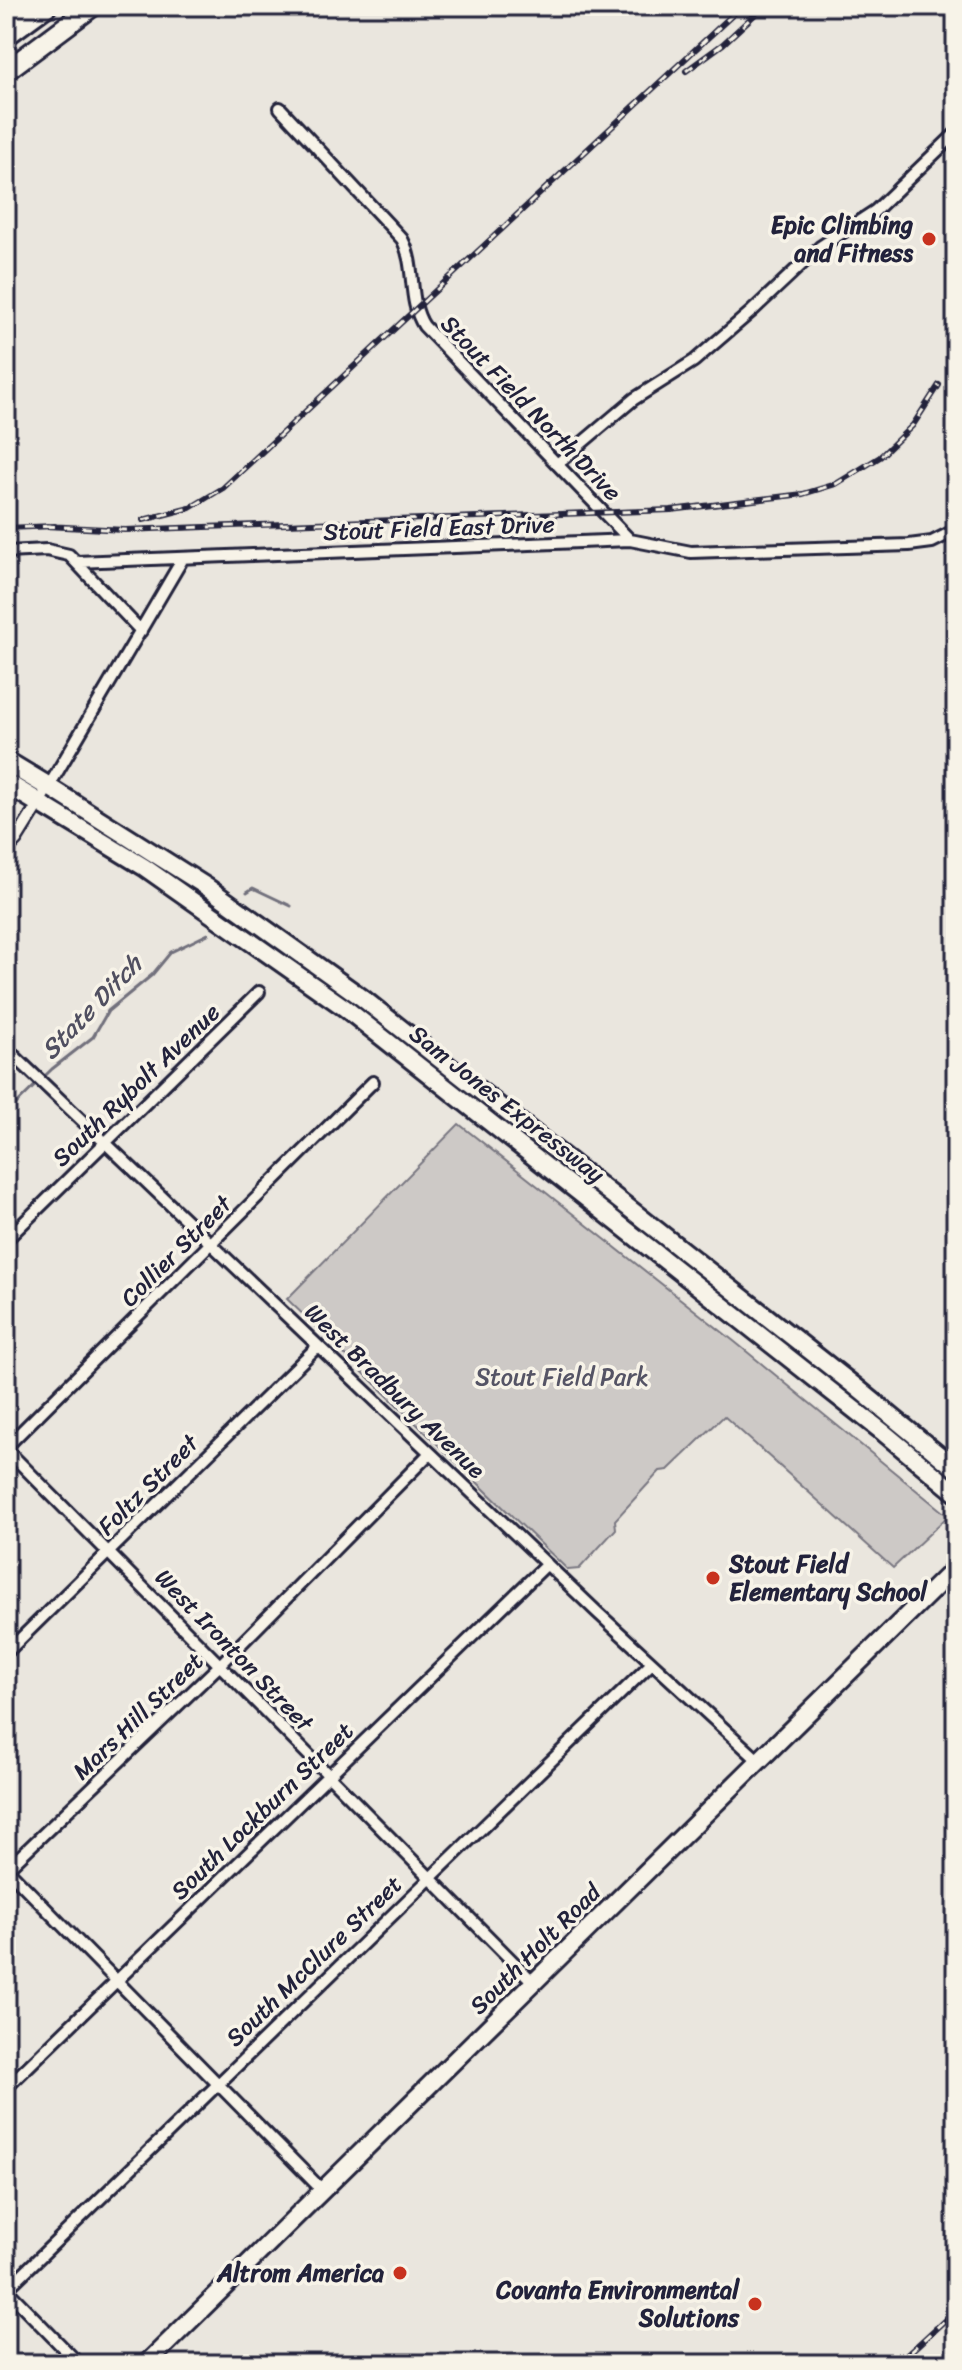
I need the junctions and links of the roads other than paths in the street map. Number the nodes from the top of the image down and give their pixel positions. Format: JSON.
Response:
{"nodes":[{"id":1,"x":22,"y":6,"type":"edge"},
{"id":2,"x":47,"y":6,"type":"edge"},
{"id":3,"x":93,"y":6,"type":"edge"},
{"id":4,"x":6,"y":17,"type":"edge"},
{"id":5,"x":6,"y":36,"type":"edge"},
{"id":6,"x":6,"y":71,"type":"edge"},
{"id":7,"x":280,"y":108,"type":"dead end"},
{"id":8,"x":956,"y":133,"type":"edge"},
{"id":9,"x":557,"y":464,"type":"junction"},
{"id":10,"x":956,"y":530,"type":"edge"},
{"id":11,"x":630,"y":540,"type":"junction"},
{"id":12,"x":6,"y":552,"type":"edge"},
{"id":13,"x":182,"y":560,"type":"junction"},
{"id":14,"x":76,"y":562,"type":"junction"},
{"id":15,"x":141,"y":631,"type":"junction"},
{"id":16,"x":6,"y":761,"type":"edge"},
{"id":17,"x":6,"y":783,"type":"edge"},
{"id":18,"x":44,"y":795,"type":"junction"},
{"id":19,"x":6,"y":850,"type":"edge"},
{"id":20,"x":259,"y":992,"type":"dead end"},
{"id":21,"x":6,"y":1048,"type":"edge"},
{"id":22,"x":373,"y":1082,"type":"dead end"},
{"id":23,"x":105,"y":1143,"type":"junction"},
{"id":24,"x":6,"y":1240,"type":"edge"},
{"id":25,"x":211,"y":1244,"type":"junction"},
{"id":26,"x":318,"y":1346,"type":"junction"},
{"id":27,"x":6,"y":1448,"type":"edge"},
{"id":28,"x":430,"y":1453,"type":"junction"},
{"id":29,"x":956,"y":1469,"type":"edge"},
{"id":30,"x":956,"y":1493,"type":"edge"},
{"id":31,"x":109,"y":1551,"type":"junction"},
{"id":32,"x":547,"y":1564,"type":"junction"},
{"id":33,"x":956,"y":1567,"type":"edge"},
{"id":34,"x":6,"y":1653,"type":"edge"},
{"id":35,"x":652,"y":1663,"type":"junction"},
{"id":36,"x":221,"y":1664,"type":"junction"},
{"id":37,"x":759,"y":1761,"type":"junction"},
{"id":38,"x":328,"y":1775,"type":"junction"},
{"id":39,"x":6,"y":1869,"type":"edge"},
{"id":40,"x":429,"y":1877,"type":"junction"},
{"id":41,"x":116,"y":1980,"type":"junction"},
{"id":42,"x":534,"y":1983,"type":"junction"},
{"id":43,"x":218,"y":2083,"type":"junction"},
{"id":44,"x":6,"y":2088,"type":"edge"},
{"id":45,"x":323,"y":2191,"type":"junction"},
{"id":46,"x":6,"y":2290,"type":"edge"},
{"id":47,"x":79,"y":2364,"type":"edge"},
{"id":48,"x":146,"y":2364,"type":"edge"}],
"edges":[{"from":1,"to":4,"type":"highway"},
{"from":2,"to":5,"type":"highway"},
{"from":3,"to":6,"type":"highway"},
{"from":7,"to":9,"type":"street","name":"Stout Field North Drive"},
{"from":8,"to":9,"type":"street"},
{"from":9,"to":11,"type":"street","name":"Stout Field North Drive"},
{"from":10,"to":11,"type":"street","name":"Stout Field East Drive"},
{"from":11,"to":13,"type":"street","name":"Stout Field East Drive"},
{"from":12,"to":14,"type":"street"},
{"from":13,"to":14,"type":"street","name":"Stout Field East Drive"},
{"from":13,"to":15,"type":"street"},
{"from":14,"to":15,"type":"street"},
{"from":15,"to":18,"type":"street"},
{"from":16,"to":18,"type":"highway","name":"Sam Jones Expressway"},
{"from":17,"to":18,"type":"highway","name":"Sam Jones Expressway"},
{"from":18,"to":19,"type":"street"},
{"from":18,"to":29,"type":"main road","name":"Sam Jones Expressway"},
{"from":18,"to":30,"type":"main road","name":"Sam Jones Expressway"},
{"from":20,"to":23,"type":"street","name":"South Rybolt Avenue"},
{"from":21,"to":23,"type":"street","name":"West Bradbury Avenue"},
{"from":22,"to":25,"type":"street","name":"Collier Street"},
{"from":23,"to":24,"type":"street","name":"South Rybolt Avenue"},
{"from":23,"to":25,"type":"street","name":"West Bradbury Avenue"},
{"from":25,"to":26,"type":"street","name":"West Bradbury Avenue"},
{"from":25,"to":27,"type":"street","name":"Collier Street"},
{"from":26,"to":28,"type":"street","name":"West Bradbury Avenue"},
{"from":26,"to":31,"type":"street","name":"Foltz Street"},
{"from":27,"to":31,"type":"street","name":"West Ironton Street"},
{"from":28,"to":32,"type":"street","name":"West Bradbury Avenue"},
{"from":28,"to":36,"type":"street","name":"Mars Hill Street"},
{"from":31,"to":34,"type":"street","name":"Foltz Street"},
{"from":31,"to":36,"type":"street","name":"West Ironton Street"},
{"from":32,"to":35,"type":"street","name":"West Bradbury Avenue"},
{"from":32,"to":38,"type":"street","name":"South Lockburn Street"},
{"from":33,"to":37,"type":"main road","name":"South Holt Road"},
{"from":35,"to":37,"type":"street","name":"West Bradbury Avenue"},
{"from":35,"to":40,"type":"street","name":"South McClure Street"},
{"from":36,"to":38,"type":"street","name":"West Ironton Street"},
{"from":36,"to":39,"type":"street","name":"Mars Hill Street"},
{"from":37,"to":42,"type":"main road","name":"South Holt Road"},
{"from":38,"to":40,"type":"street","name":"West Ironton Street"},
{"from":38,"to":41,"type":"street","name":"South Lockburn Street"},
{"from":39,"to":41,"type":"street"},
{"from":40,"to":42,"type":"street","name":"West Ironton Street"},
{"from":40,"to":43,"type":"street","name":"South McClure Street"},
{"from":41,"to":43,"type":"street"},
{"from":41,"to":44,"type":"street","name":"South Lockburn Street"},
{"from":42,"to":45,"type":"main road","name":"South Holt Road"},
{"from":43,"to":45,"type":"street"},
{"from":43,"to":46,"type":"street","name":"South McClure Street"},
{"from":45,"to":48,"type":"main road","name":"South Holt Road"},
{"from":46,"to":47,"type":"street"}]}
